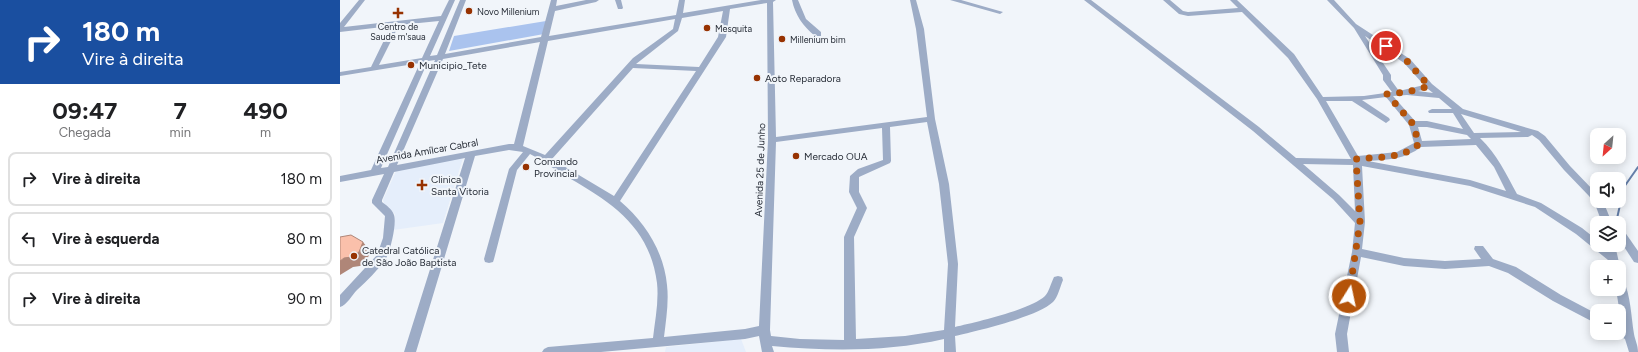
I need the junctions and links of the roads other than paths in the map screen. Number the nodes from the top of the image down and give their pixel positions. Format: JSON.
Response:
{"nodes":[{"id":1,"x":362,"y":0,"type":"edge"},
{"id":2,"x":452,"y":0,"type":"edge"},
{"id":3,"x":463,"y":0,"type":"edge"},
{"id":4,"x":554,"y":0,"type":"edge"},
{"id":5,"x":596,"y":0,"type":"edge"},
{"id":6,"x":618,"y":0,"type":"edge"},
{"id":7,"x":682,"y":0,"type":"edge"},
{"id":8,"x":770,"y":0,"type":"edge"},
{"id":9,"x":773,"y":0,"type":"edge"},
{"id":10,"x":795,"y":0,"type":"edge"},
{"id":11,"x":913,"y":0,"type":"edge"},
{"id":12,"x":953,"y":0,"type":"edge"},
{"id":13,"x":1087,"y":0,"type":"edge"},
{"id":14,"x":1166,"y":0,"type":"edge"},
{"id":15,"x":1233,"y":0,"type":"edge"},
{"id":16,"x":1330,"y":0,"type":"edge"},
{"id":17,"x":753,"y":2,"type":"edge"},
{"id":18,"x":727,"y":7,"type":"junction"},
{"id":19,"x":620,"y":8,"type":"dead end"},
{"id":20,"x":553,"y":9,"type":"junction"},
{"id":21,"x":1243,"y":10,"type":"junction"},
{"id":22,"x":1000,"y":12,"type":"dead end"},
{"id":23,"x":680,"y":15,"type":"junction"},
{"id":24,"x":444,"y":18,"type":"junction"},
{"id":25,"x":396,"y":24,"type":"junction"},
{"id":26,"x":1354,"y":25,"type":"junction"},
{"id":27,"x":340,"y":29,"type":"edge"},
{"id":28,"x":818,"y":34,"type":"dead end"},
{"id":29,"x":545,"y":38,"type":"junction"},
{"id":30,"x":439,"y":57,"type":"junction"},
{"id":31,"x":425,"y":60,"type":"junction"},
{"id":32,"x":631,"y":66,"type":"junction"},
{"id":33,"x":373,"y":69,"type":"junction"},
{"id":34,"x":700,"y":69,"type":"junction"},
{"id":35,"x":340,"y":74,"type":"edge"},
{"id":36,"x":1429,"y":86,"type":"junction"},
{"id":37,"x":1408,"y":92,"type":"junction"},
{"id":38,"x":1397,"y":93,"type":"junction"},
{"id":39,"x":1387,"y":94,"type":"junction"},
{"id":40,"x":1440,"y":96,"type":"junction"},
{"id":41,"x":1321,"y":99,"type":"junction"},
{"id":42,"x":1355,"y":99,"type":"junction"},
{"id":43,"x":1432,"y":111,"type":"dead end"},
{"id":44,"x":1458,"y":111,"type":"junction"},
{"id":45,"x":931,"y":119,"type":"junction"},
{"id":46,"x":1386,"y":120,"type":"dead end"},
{"id":47,"x":1413,"y":124,"type":"junction"},
{"id":48,"x":886,"y":125,"type":"junction"},
{"id":49,"x":1535,"y":133,"type":"junction"},
{"id":50,"x":1473,"y":137,"type":"junction"},
{"id":51,"x":772,"y":140,"type":"junction"},
{"id":52,"x":1419,"y":144,"type":"junction"},
{"id":53,"x":518,"y":147,"type":"junction"},
{"id":54,"x":528,"y":151,"type":"junction"},
{"id":55,"x":471,"y":154,"type":"junction"},
{"id":56,"x":546,"y":160,"type":"junction"},
{"id":57,"x":1356,"y":160,"type":"junction"},
{"id":58,"x":1295,"y":161,"type":"junction"},
{"id":59,"x":392,"y":169,"type":"junction"},
{"id":60,"x":375,"y":172,"type":"junction"},
{"id":61,"x":340,"y":179,"type":"edge"},
{"id":62,"x":1513,"y":196,"type":"junction"},
{"id":63,"x":615,"y":202,"type":"junction"},
{"id":64,"x":1604,"y":216,"type":"edge"},
{"id":65,"x":1360,"y":222,"type":"junction"},
{"id":66,"x":1626,"y":241,"type":"edge"},
{"id":67,"x":1480,"y":248,"type":"dead end"},
{"id":68,"x":1357,"y":252,"type":"junction"},
{"id":69,"x":1611,"y":252,"type":"edge"},
{"id":70,"x":1612,"y":257,"type":"junction"},
{"id":71,"x":490,"y":259,"type":"dead end"},
{"id":72,"x":1638,"y":259,"type":"edge"},
{"id":73,"x":1613,"y":260,"type":"edge"},
{"id":74,"x":1489,"y":262,"type":"junction"},
{"id":75,"x":1058,"y":280,"type":"dead end"},
{"id":76,"x":340,"y":303,"type":"edge"},
{"id":77,"x":1590,"y":315,"type":"edge"},
{"id":78,"x":949,"y":334,"type":"junction"},
{"id":79,"x":765,"y":335,"type":"junction"},
{"id":80,"x":1626,"y":336,"type":"edge"},
{"id":81,"x":658,"y":342,"type":"junction"},
{"id":82,"x":850,"y":345,"type":"junction"},
{"id":83,"x":410,"y":352,"type":"edge"},
{"id":84,"x":548,"y":352,"type":"edge"},
{"id":85,"x":768,"y":352,"type":"edge"},
{"id":86,"x":950,"y":352,"type":"edge"},
{"id":87,"x":1343,"y":352,"type":"edge"},
{"id":88,"x":1635,"y":352,"type":"edge"}],
"edges":[{"from":1,"to":27,"type":"street"},
{"from":2,"to":24,"type":"street"},
{"from":3,"to":30,"type":"street"},
{"from":4,"to":20,"type":"street"},
{"from":5,"to":20,"type":"street"},
{"from":6,"to":19,"type":"street"},
{"from":7,"to":23,"type":"street"},
{"from":8,"to":9,"type":"street"},
{"from":8,"to":17,"type":"street"},
{"from":8,"to":51,"type":"street","name":"Avenida 25 de Junho"},
{"from":10,"to":28,"type":"street"},
{"from":11,"to":45,"type":"street"},
{"from":12,"to":22,"type":"street"},
{"from":13,"to":58,"type":"street"},
{"from":14,"to":21,"type":"street"},
{"from":15,"to":21,"type":"street"},
{"from":16,"to":26,"type":"street"},
{"from":17,"to":18,"type":"street"},
{"from":18,"to":23,"type":"street"},
{"from":18,"to":34,"type":"street"},
{"from":20,"to":29,"type":"street"},
{"from":21,"to":41,"type":"street"},
{"from":23,"to":29,"type":"street"},
{"from":23,"to":32,"type":"street"},
{"from":24,"to":25,"type":"street"},
{"from":24,"to":31,"type":"street"},
{"from":25,"to":27,"type":"street"},
{"from":25,"to":33,"type":"street"},
{"from":26,"to":36,"type":"street"},
{"from":26,"to":38,"type":"street"},
{"from":29,"to":30,"type":"street"},
{"from":29,"to":53,"type":"street"},
{"from":30,"to":31,"type":"street"},
{"from":30,"to":59,"type":"street"},
{"from":31,"to":33,"type":"street"},
{"from":31,"to":60,"type":"street"},
{"from":32,"to":34,"type":"street"},
{"from":32,"to":56,"type":"street"},
{"from":33,"to":35,"type":"street"},
{"from":34,"to":63,"type":"street"},
{"from":36,"to":37,"type":"street"},
{"from":36,"to":40,"type":"street"},
{"from":37,"to":38,"type":"street"},
{"from":37,"to":40,"type":"street"},
{"from":38,"to":39,"type":"street"},
{"from":39,"to":42,"type":"street"},
{"from":39,"to":47,"type":"street"},
{"from":40,"to":44,"type":"street"},
{"from":41,"to":42,"type":"street"},
{"from":41,"to":57,"type":"street"},
{"from":42,"to":46,"type":"street"},
{"from":43,"to":44,"type":"street"},
{"from":44,"to":49,"type":"street"},
{"from":44,"to":50,"type":"street"},
{"from":45,"to":48,"type":"street"},
{"from":45,"to":78,"type":"street"},
{"from":47,"to":50,"type":"street"},
{"from":47,"to":52,"type":"street"},
{"from":48,"to":51,"type":"street"},
{"from":48,"to":82,"type":"street"},
{"from":49,"to":50,"type":"street"},
{"from":49,"to":64,"type":"street"},
{"from":50,"to":52,"type":"street"},
{"from":50,"to":62,"type":"street"},
{"from":51,"to":79,"type":"street","name":"Avenida 25 de Junho"},
{"from":52,"to":57,"type":"street"},
{"from":53,"to":54,"type":"street"},
{"from":53,"to":55,"type":"street","name":"Avenida Amílcar Cabral"},
{"from":54,"to":56,"type":"street"},
{"from":54,"to":71,"type":"street"},
{"from":55,"to":59,"type":"street","name":"Avenida Amílcar Cabral"},
{"from":55,"to":83,"type":"street"},
{"from":56,"to":63,"type":"street"},
{"from":57,"to":58,"type":"street"},
{"from":57,"to":62,"type":"street"},
{"from":57,"to":65,"type":"street"},
{"from":58,"to":65,"type":"street"},
{"from":59,"to":60,"type":"street","name":"Avenida Amílcar Cabral"},
{"from":59,"to":76,"type":"street"},
{"from":60,"to":61,"type":"street","name":"Avenida Amílcar Cabral"},
{"from":62,"to":70,"type":"street"},
{"from":63,"to":81,"type":"street"},
{"from":65,"to":68,"type":"street"},
{"from":66,"to":72,"type":"street"},
{"from":67,"to":74,"type":"street"},
{"from":68,"to":74,"type":"street"},
{"from":68,"to":87,"type":"street"},
{"from":69,"to":70,"type":"street"},
{"from":70,"to":73,"type":"street"},
{"from":74,"to":77,"type":"street"},
{"from":75,"to":78,"type":"street"},
{"from":78,"to":82,"type":"street"},
{"from":78,"to":86,"type":"street"},
{"from":79,"to":81,"type":"street"},
{"from":79,"to":82,"type":"street"},
{"from":79,"to":85,"type":"street","name":"Avenida 25 de Junho"},
{"from":80,"to":88,"type":"street"},
{"from":81,"to":84,"type":"street"}]}
